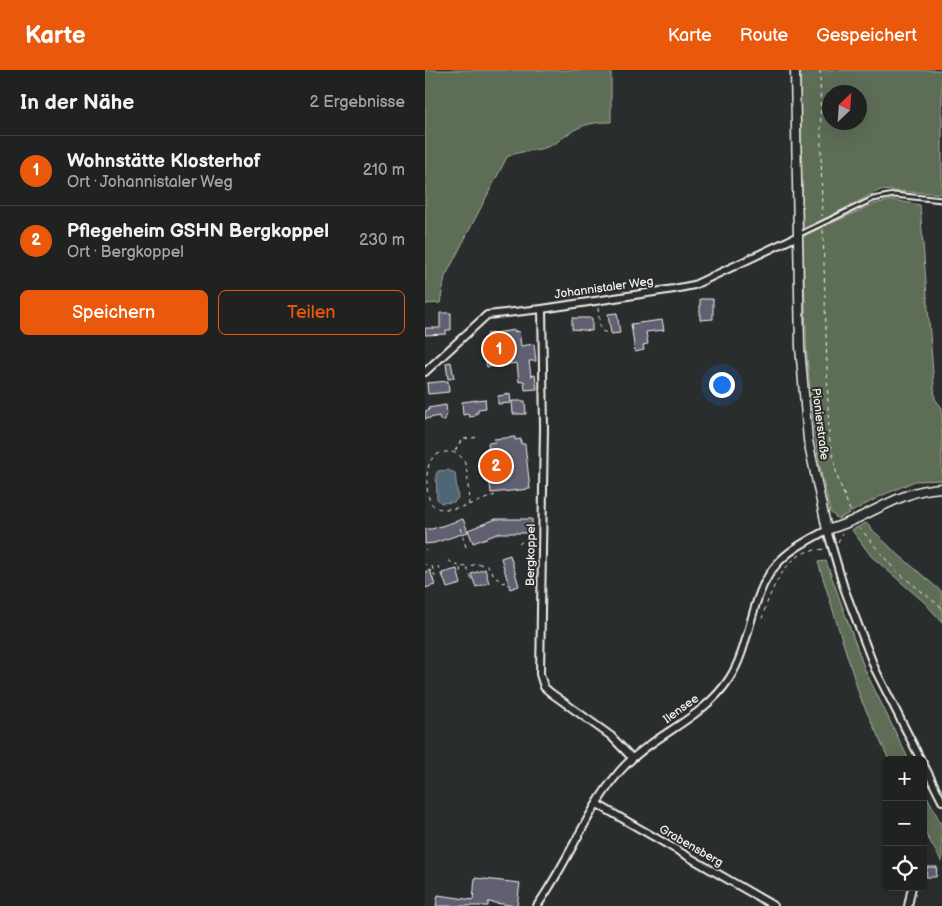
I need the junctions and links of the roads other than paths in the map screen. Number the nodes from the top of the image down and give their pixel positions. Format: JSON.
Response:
{"nodes":[{"id":1,"x":795,"y":70,"type":"edge"},
{"id":2,"x":942,"y":200,"type":"edge"},
{"id":3,"x":798,"y":236,"type":"junction"},
{"id":4,"x":542,"y":309,"type":"junction"},
{"id":5,"x":425,"y":372,"type":"edge"},
{"id":6,"x":942,"y":488,"type":"edge"},
{"id":7,"x":827,"y":530,"type":"junction"},
{"id":8,"x":919,"y":756,"type":"edge"},
{"id":9,"x":632,"y":758,"type":"junction"},
{"id":10,"x":927,"y":771,"type":"edge"},
{"id":11,"x":942,"y":801,"type":"edge"},
{"id":12,"x":597,"y":804,"type":"junction"},
{"id":13,"x":912,"y":891,"type":"edge"},
{"id":14,"x":537,"y":906,"type":"edge"},
{"id":15,"x":774,"y":906,"type":"edge"},
{"id":16,"x":908,"y":906,"type":"edge"}],
"edges":[{"from":1,"to":3,"type":"street","name":"Pionierstraße"},
{"from":2,"to":3,"type":"lane"},
{"from":3,"to":4,"type":"street","name":"Johannistaler Weg"},
{"from":3,"to":7,"type":"street","name":"Pionierstraße"},
{"from":4,"to":5,"type":"street","name":"Johannistaler Weg"},
{"from":4,"to":9,"type":"street","name":"Bergkoppel"},
{"from":6,"to":7,"type":"street"},
{"from":7,"to":8,"type":"street","name":"Pionierstraße"},
{"from":7,"to":9,"type":"street","name":"Ilensee"},
{"from":9,"to":12,"type":"street","name":"Ilensee"},
{"from":10,"to":11,"type":"street"},
{"from":12,"to":14,"type":"street","name":"Ilensee"},
{"from":12,"to":15,"type":"street","name":"Grabensberg"},
{"from":13,"to":16,"type":"street"}]}
